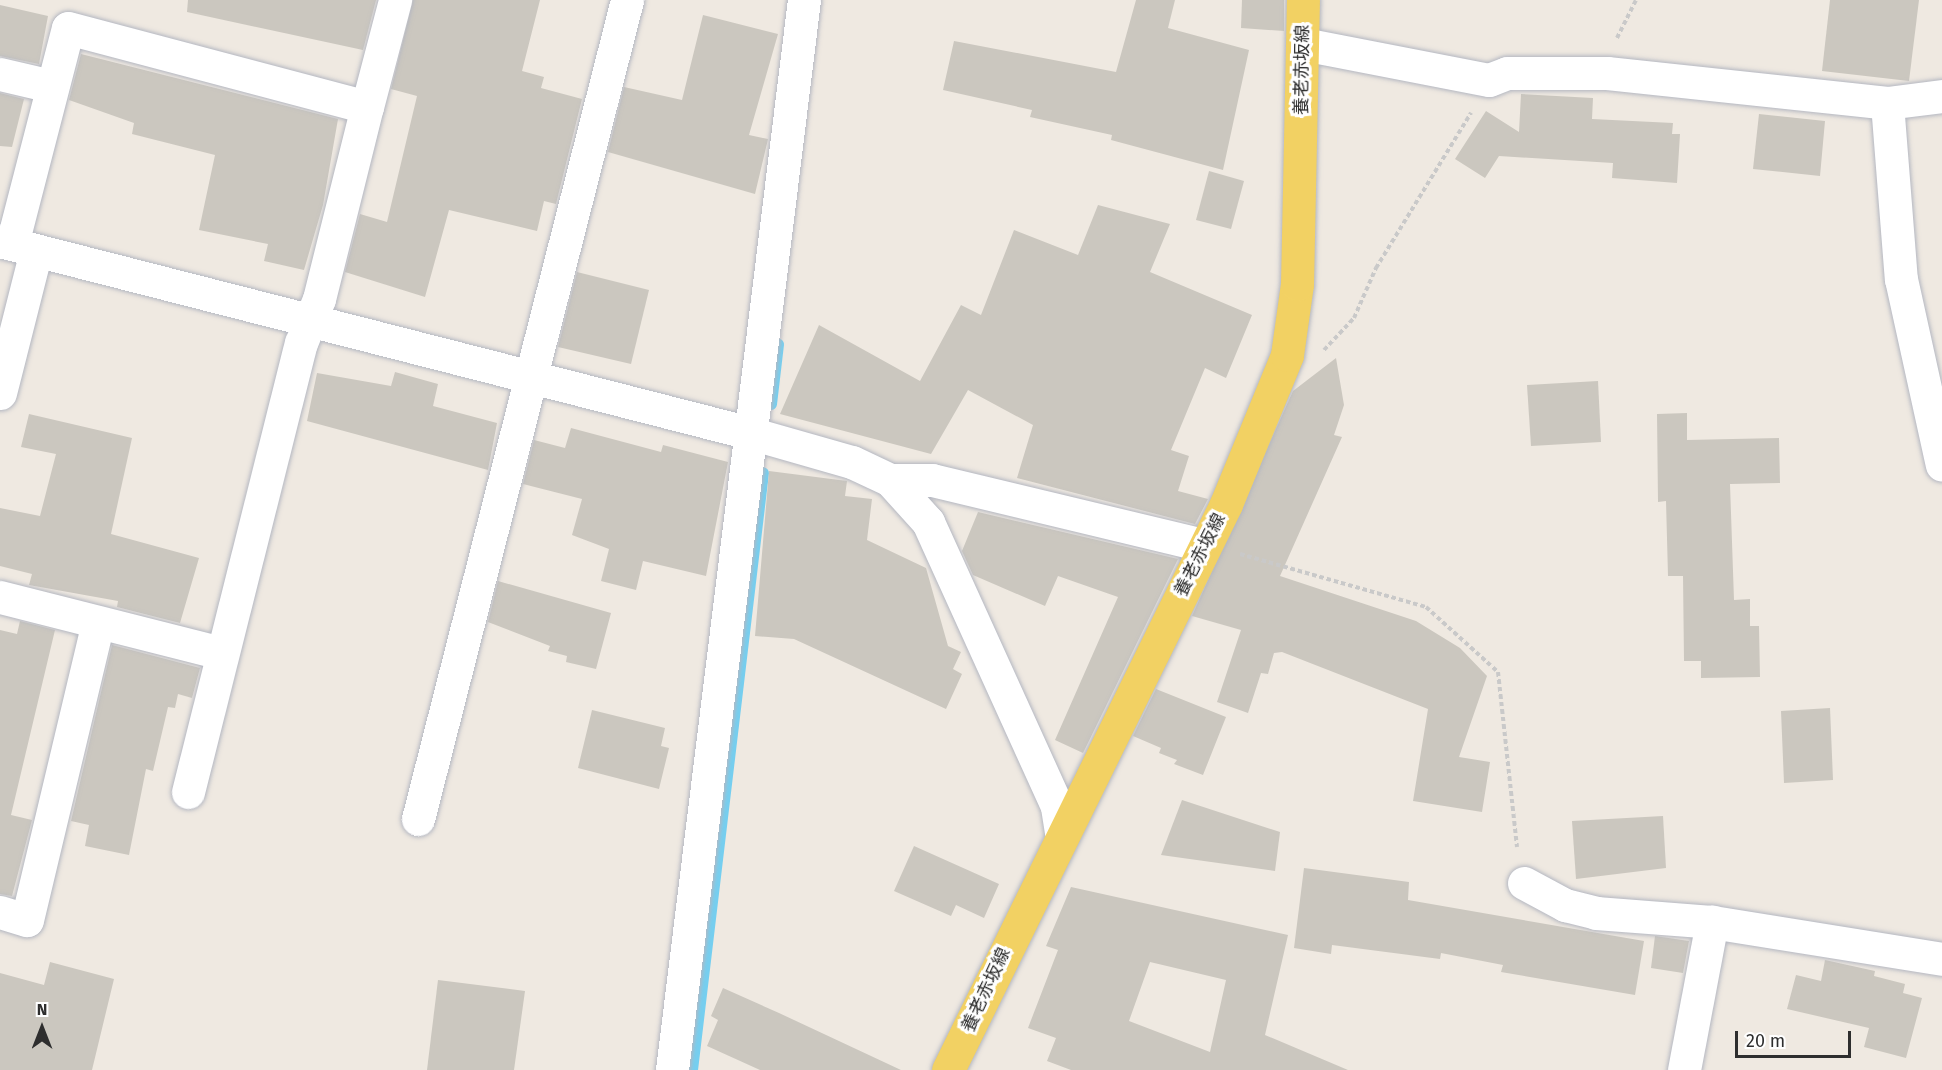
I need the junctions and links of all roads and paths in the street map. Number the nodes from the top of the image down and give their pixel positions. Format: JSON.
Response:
{"nodes":[{"id":1,"x":395,"y":0,"type":"edge"},
{"id":2,"x":627,"y":0,"type":"edge"},
{"id":3,"x":804,"y":0,"type":"edge"},
{"id":4,"x":1303,"y":0,"type":"edge"},
{"id":5,"x":71,"y":14,"type":"edge"},
{"id":6,"x":1303,"y":44,"type":"junction"},
{"id":7,"x":0,"y":74,"type":"edge"},
{"id":8,"x":1489,"y":80,"type":"junction"},
{"id":9,"x":51,"y":86,"type":"junction"},
{"id":10,"x":1942,"y":96,"type":"edge"},
{"id":11,"x":1887,"y":103,"type":"junction"},
{"id":12,"x":367,"y":107,"type":"junction"},
{"id":13,"x":16,"y":245,"type":"edge"},
{"id":14,"x":310,"y":321,"type":"junction"},
{"id":15,"x":1287,"y":355,"type":"junction"},
{"id":16,"x":531,"y":378,"type":"junction"},
{"id":17,"x":0,"y":393,"type":"edge"},
{"id":18,"x":750,"y":433,"type":"junction"},
{"id":19,"x":1942,"y":465,"type":"edge"},
{"id":20,"x":890,"y":480,"type":"junction"},
{"id":21,"x":1202,"y":545,"type":"junction"},
{"id":22,"x":0,"y":597,"type":"edge"},
{"id":23,"x":98,"y":623,"type":"junction"},
{"id":24,"x":221,"y":653,"type":"junction"},
{"id":25,"x":188,"y":792,"type":"dead end"},
{"id":26,"x":418,"y":819,"type":"dead end"},
{"id":27,"x":1061,"y":833,"type":"junction"},
{"id":28,"x":1524,"y":883,"type":"joint"},
{"id":29,"x":0,"y":912,"type":"edge"},
{"id":30,"x":1712,"y":922,"type":"junction"},
{"id":31,"x":1942,"y":959,"type":"edge"},
{"id":32,"x":672,"y":1070,"type":"edge"},
{"id":33,"x":948,"y":1070,"type":"edge"},
{"id":34,"x":1684,"y":1070,"type":"edge"}],
"edges":[{"from":1,"to":12,"type":"street"},
{"from":2,"to":16,"type":"street"},
{"from":3,"to":18,"type":"street"},
{"from":4,"to":6,"type":"main road","name":"養老赤坂線"},
{"from":5,"to":9,"type":"street"},
{"from":5,"to":12,"type":"street"},
{"from":6,"to":8,"type":"street"},
{"from":6,"to":15,"type":"main road","name":"養老赤坂線"},
{"from":7,"to":9,"type":"street"},
{"from":8,"to":11,"type":"street"},
{"from":8,"to":15,"type":"path"},
{"from":9,"to":13,"type":"street"},
{"from":10,"to":11,"type":"street"},
{"from":11,"to":19,"type":"street"},
{"from":12,"to":14,"type":"street"},
{"from":13,"to":14,"type":"street"},
{"from":13,"to":17,"type":"street"},
{"from":14,"to":16,"type":"street"},
{"from":14,"to":24,"type":"street"},
{"from":15,"to":21,"type":"main road","name":"養老赤坂線"},
{"from":16,"to":18,"type":"street"},
{"from":16,"to":26,"type":"street"},
{"from":18,"to":20,"type":"street"},
{"from":18,"to":32,"type":"street"},
{"from":20,"to":21,"type":"street"},
{"from":20,"to":27,"type":"street"},
{"from":21,"to":27,"type":"main road","name":"養老赤坂線"},
{"from":21,"to":28,"type":"path"},
{"from":22,"to":23,"type":"street"},
{"from":23,"to":24,"type":"street"},
{"from":23,"to":29,"type":"street"},
{"from":24,"to":25,"type":"street"},
{"from":27,"to":33,"type":"main road","name":"養老赤坂線"},
{"from":28,"to":30,"type":"street"},
{"from":30,"to":31,"type":"street"},
{"from":30,"to":34,"type":"street"}]}
